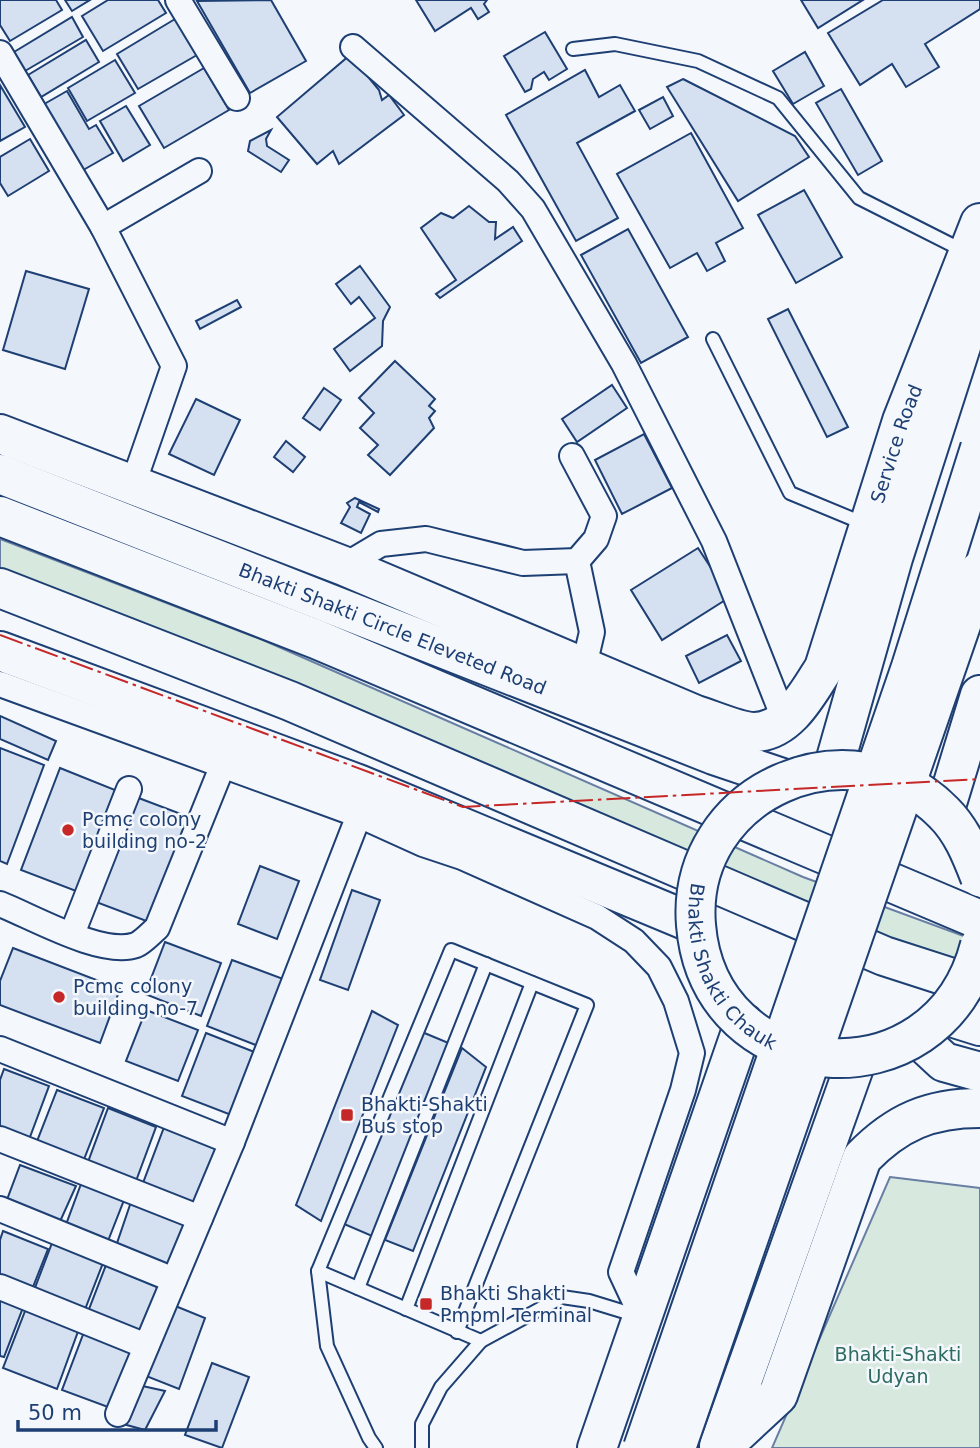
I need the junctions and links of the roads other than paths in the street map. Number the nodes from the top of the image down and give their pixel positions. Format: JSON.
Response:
{"nodes":[{"id":1,"x":178,"y":0,"type":"edge"},
{"id":2,"x":352,"y":47,"type":"dead end"},
{"id":3,"x":573,"y":48,"type":"dead end"},
{"id":4,"x":0,"y":53,"type":"edge"},
{"id":5,"x":237,"y":98,"type":"dead end"},
{"id":6,"x":199,"y":171,"type":"dead end"},
{"id":7,"x":103,"y":227,"type":"junction"},
{"id":8,"x":976,"y":254,"type":"edge"},
{"id":9,"x":713,"y":339,"type":"dead end"},
{"id":10,"x":0,"y":434,"type":"edge"},
{"id":11,"x":980,"y":448,"type":"edge"},
{"id":12,"x":572,"y":456,"type":"dead end"},
{"id":13,"x":0,"y":474,"type":"edge"},
{"id":14,"x":132,"y":487,"type":"junction"},
{"id":15,"x":0,"y":516,"type":"edge"},
{"id":16,"x":869,"y":526,"type":"junction"},
{"id":17,"x":577,"y":561,"type":"junction"},
{"id":18,"x":344,"y":566,"type":"junction"},
{"id":19,"x":980,"y":570,"type":"edge"},
{"id":20,"x":0,"y":588,"type":"edge"},
{"id":21,"x":0,"y":652,"type":"edge"},
{"id":22,"x":584,"y":666,"type":"junction"},
{"id":23,"x":0,"y":684,"type":"edge"},
{"id":24,"x":980,"y":695,"type":"edge"},
{"id":25,"x":785,"y":721,"type":"junction"},
{"id":26,"x":222,"y":767,"type":"junction"},
{"id":27,"x":833,"y":769,"type":"junction"},
{"id":28,"x":785,"y":779,"type":"junction"},
{"id":29,"x":129,"y":789,"type":"dead end"},
{"id":30,"x":358,"y":800,"type":"junction"},
{"id":31,"x":944,"y":813,"type":"junction"},
{"id":32,"x":980,"y":877,"type":"edge"},
{"id":33,"x":0,"y":904,"type":"edge"},
{"id":34,"x":980,"y":920,"type":"edge"},
{"id":35,"x":695,"y":924,"type":"junction"},
{"id":36,"x":72,"y":934,"type":"junction"},
{"id":37,"x":980,"y":945,"type":"edge"},
{"id":38,"x":486,"y":964,"type":"junction"},
{"id":39,"x":532,"y":983,"type":"junction"},
{"id":40,"x":980,"y":986,"type":"edge"},
{"id":41,"x":744,"y":1023,"type":"junction"},
{"id":42,"x":948,"y":1026,"type":"edge"},
{"id":43,"x":0,"y":1049,"type":"edge"},
{"id":44,"x":857,"y":1059,"type":"junction"},
{"id":45,"x":980,"y":1072,"type":"edge"},
{"id":46,"x":980,"y":1108,"type":"edge"},
{"id":47,"x":0,"y":1139,"type":"edge"},
{"id":48,"x":232,"y":1142,"type":"junction"},
{"id":49,"x":0,"y":1209,"type":"edge"},
{"id":50,"x":200,"y":1218,"type":"junction"},
{"id":51,"x":318,"y":1271,"type":"junction"},
{"id":52,"x":174,"y":1280,"type":"junction"},
{"id":53,"x":0,"y":1287,"type":"edge"},
{"id":54,"x":358,"y":1288,"type":"junction"},
{"id":55,"x":406,"y":1309,"type":"junction"},
{"id":56,"x":642,"y":1317,"type":"junction"},
{"id":57,"x":457,"y":1332,"type":"junction"},
{"id":58,"x":481,"y":1341,"type":"junction"},
{"id":59,"x":146,"y":1346,"type":"junction"},
{"id":60,"x":118,"y":1414,"type":"dead end"},
{"id":61,"x":376,"y":1448,"type":"edge"},
{"id":62,"x":422,"y":1448,"type":"edge"},
{"id":63,"x":597,"y":1448,"type":"edge"},
{"id":64,"x":643,"y":1448,"type":"edge"},
{"id":65,"x":676,"y":1448,"type":"edge"},
{"id":66,"x":720,"y":1448,"type":"edge"}],
"edges":[{"from":1,"to":5,"type":"street"},
{"from":2,"to":25,"type":"street"},
{"from":3,"to":8,"type":"lane"},
{"from":4,"to":7,"type":"street"},
{"from":6,"to":7,"type":"street"},
{"from":7,"to":14,"type":"street"},
{"from":8,"to":16,"type":"main road","name":"Service Road"},
{"from":8,"to":27,"type":"main road"},
{"from":9,"to":16,"type":"lane"},
{"from":10,"to":14,"type":"main road"},
{"from":11,"to":64,"type":"main road","bridge":true},
{"from":12,"to":17,"type":"street"},
{"from":13,"to":28,"type":"main road","name":"Bhakti Shakti Circle Eleveted Road"},
{"from":14,"to":18,"type":"main road"},
{"from":15,"to":34,"type":"main road"},
{"from":16,"to":25,"type":"main road","name":"Service Road"},
{"from":17,"to":18,"type":"street"},
{"from":17,"to":22,"type":"street"},
{"from":18,"to":22,"type":"main road"},
{"from":19,"to":65,"type":"main road","bridge":true},
{"from":20,"to":40,"type":"main road"},
{"from":21,"to":30,"type":"main road"},
{"from":22,"to":25,"type":"main road"},
{"from":23,"to":26,"type":"street"},
{"from":24,"to":31,"type":"main road"},
{"from":26,"to":30,"type":"street"},
{"from":26,"to":36,"type":"street"},
{"from":27,"to":28,"type":"main road","name":"Bhakti Shakti Chauk","bridge":true},
{"from":27,"to":31,"type":"main road","name":"Bhakti Shakti Chauk","bridge":true},
{"from":28,"to":35,"type":"main road","name":"Bhakti Shakti Chauk","bridge":true},
{"from":29,"to":36,"type":"street"},
{"from":30,"to":35,"type":"main road"},
{"from":30,"to":48,"type":"street"},
{"from":30,"to":56,"type":"street"},
{"from":31,"to":32,"type":"main road","name":"Bhakti Shakti Chauk","bridge":true},
{"from":33,"to":36,"type":"street"},
{"from":35,"to":41,"type":"main road","name":"Bhakti Shakti Chauk","bridge":true},
{"from":37,"to":42,"type":"main road","bridge":true},
{"from":38,"to":39,"type":"lane"},
{"from":38,"to":51,"type":"lane"},
{"from":38,"to":54,"type":"lane"},
{"from":39,"to":55,"type":"lane"},
{"from":39,"to":57,"type":"lane"},
{"from":41,"to":44,"type":"main road","name":"Bhakti Shakti Chauk","bridge":true},
{"from":41,"to":56,"type":"main road"},
{"from":42,"to":44,"type":"main road","name":"Bhakti Shakti Chauk","bridge":true},
{"from":42,"to":45,"type":"main road"},
{"from":43,"to":48,"type":"street"},
{"from":44,"to":66,"type":"main road"},
{"from":46,"to":66,"type":"main road"},
{"from":47,"to":50,"type":"street"},
{"from":48,"to":50,"type":"street"},
{"from":49,"to":52,"type":"street"},
{"from":50,"to":52,"type":"street"},
{"from":51,"to":54,"type":"lane"},
{"from":51,"to":61,"type":"lane"},
{"from":52,"to":59,"type":"street"},
{"from":53,"to":59,"type":"street"},
{"from":54,"to":55,"type":"lane"},
{"from":55,"to":57,"type":"lane"},
{"from":56,"to":58,"type":"lane"},
{"from":56,"to":63,"type":"main road"},
{"from":57,"to":58,"type":"lane"},
{"from":58,"to":62,"type":"lane"},
{"from":59,"to":60,"type":"street"}]}
